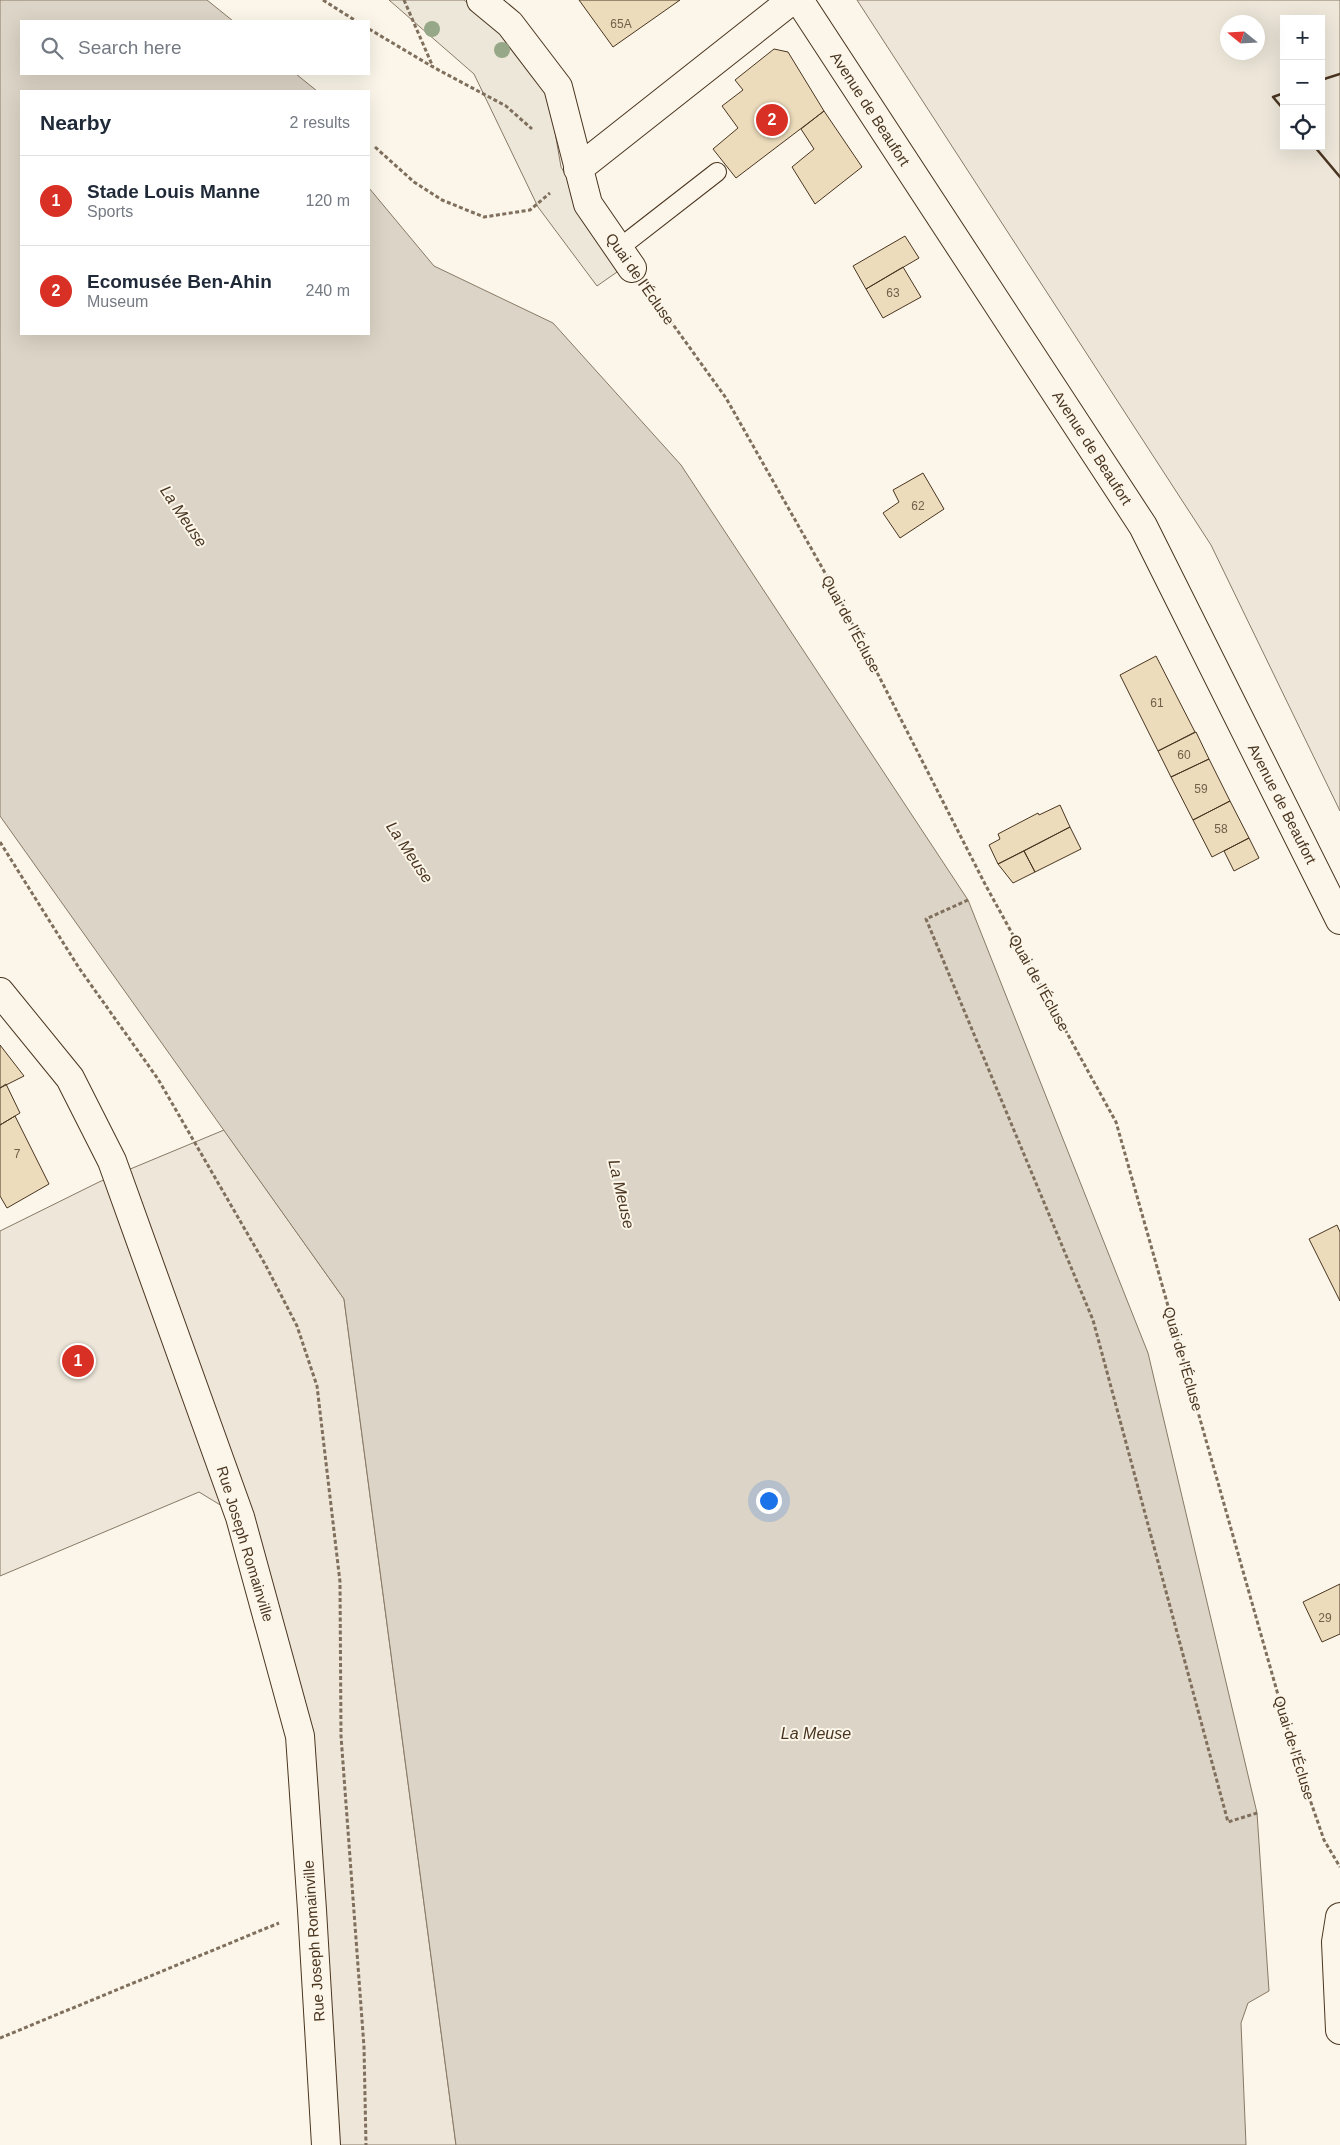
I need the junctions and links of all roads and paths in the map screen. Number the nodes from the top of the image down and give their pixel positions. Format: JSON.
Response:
{"nodes":[{"id":1,"x":323,"y":0,"type":"edge"},
{"id":2,"x":404,"y":0,"type":"edge"},
{"id":3,"x":480,"y":0,"type":"edge"},
{"id":4,"x":792,"y":0,"type":"edge"},
{"id":5,"x":799,"y":0,"type":"edge"},
{"id":6,"x":354,"y":20,"type":"edge"},
{"id":7,"x":370,"y":30,"type":"edge"},
{"id":8,"x":433,"y":67,"type":"junction"},
{"id":9,"x":535,"y":132,"type":"dead end"},
{"id":10,"x":375,"y":147,"type":"dead end"},
{"id":11,"x":578,"y":170,"type":"junction"},
{"id":12,"x":717,"y":172,"type":"dead end"},
{"id":13,"x":625,"y":258,"type":"junction"},
{"id":14,"x":0,"y":842,"type":"edge"},
{"id":15,"x":968,"y":900,"type":"dead end"},
{"id":16,"x":1340,"y":920,"type":"edge"},
{"id":17,"x":0,"y":992,"type":"edge"},
{"id":18,"x":1257,"y":1813,"type":"dead end"},
{"id":19,"x":1340,"y":1867,"type":"edge"},
{"id":20,"x":312,"y":1910,"type":"junction"},
{"id":21,"x":1340,"y":1917,"type":"edge"},
{"id":22,"x":1340,"y":2030,"type":"edge"},
{"id":23,"x":0,"y":2038,"type":"edge"},
{"id":24,"x":326,"y":2145,"type":"edge"},
{"id":25,"x":366,"y":2145,"type":"edge"}],
"edges":[{"from":1,"to":6,"type":"path"},
{"from":2,"to":8,"type":"path"},
{"from":3,"to":11,"type":"street","name":"Quai de l'Écluse"},
{"from":4,"to":11,"type":"street"},
{"from":5,"to":16,"type":"street","name":"Avenue de Beaufort"},
{"from":7,"to":8,"type":"path"},
{"from":8,"to":9,"type":"path"},
{"from":10,"to":11,"type":"path"},
{"from":11,"to":13,"type":"street","name":"Quai de l'Écluse"},
{"from":12,"to":13,"type":"lane"},
{"from":13,"to":19,"type":"path","name":"Quai de l'Écluse"},
{"from":14,"to":25,"type":"path"},
{"from":15,"to":18,"type":"path"},
{"from":17,"to":20,"type":"street","name":"Rue Joseph Romainville"},
{"from":20,"to":23,"type":"path"},
{"from":20,"to":24,"type":"street","name":"Rue Joseph Romainville"},
{"from":21,"to":22,"type":"street"}]}
